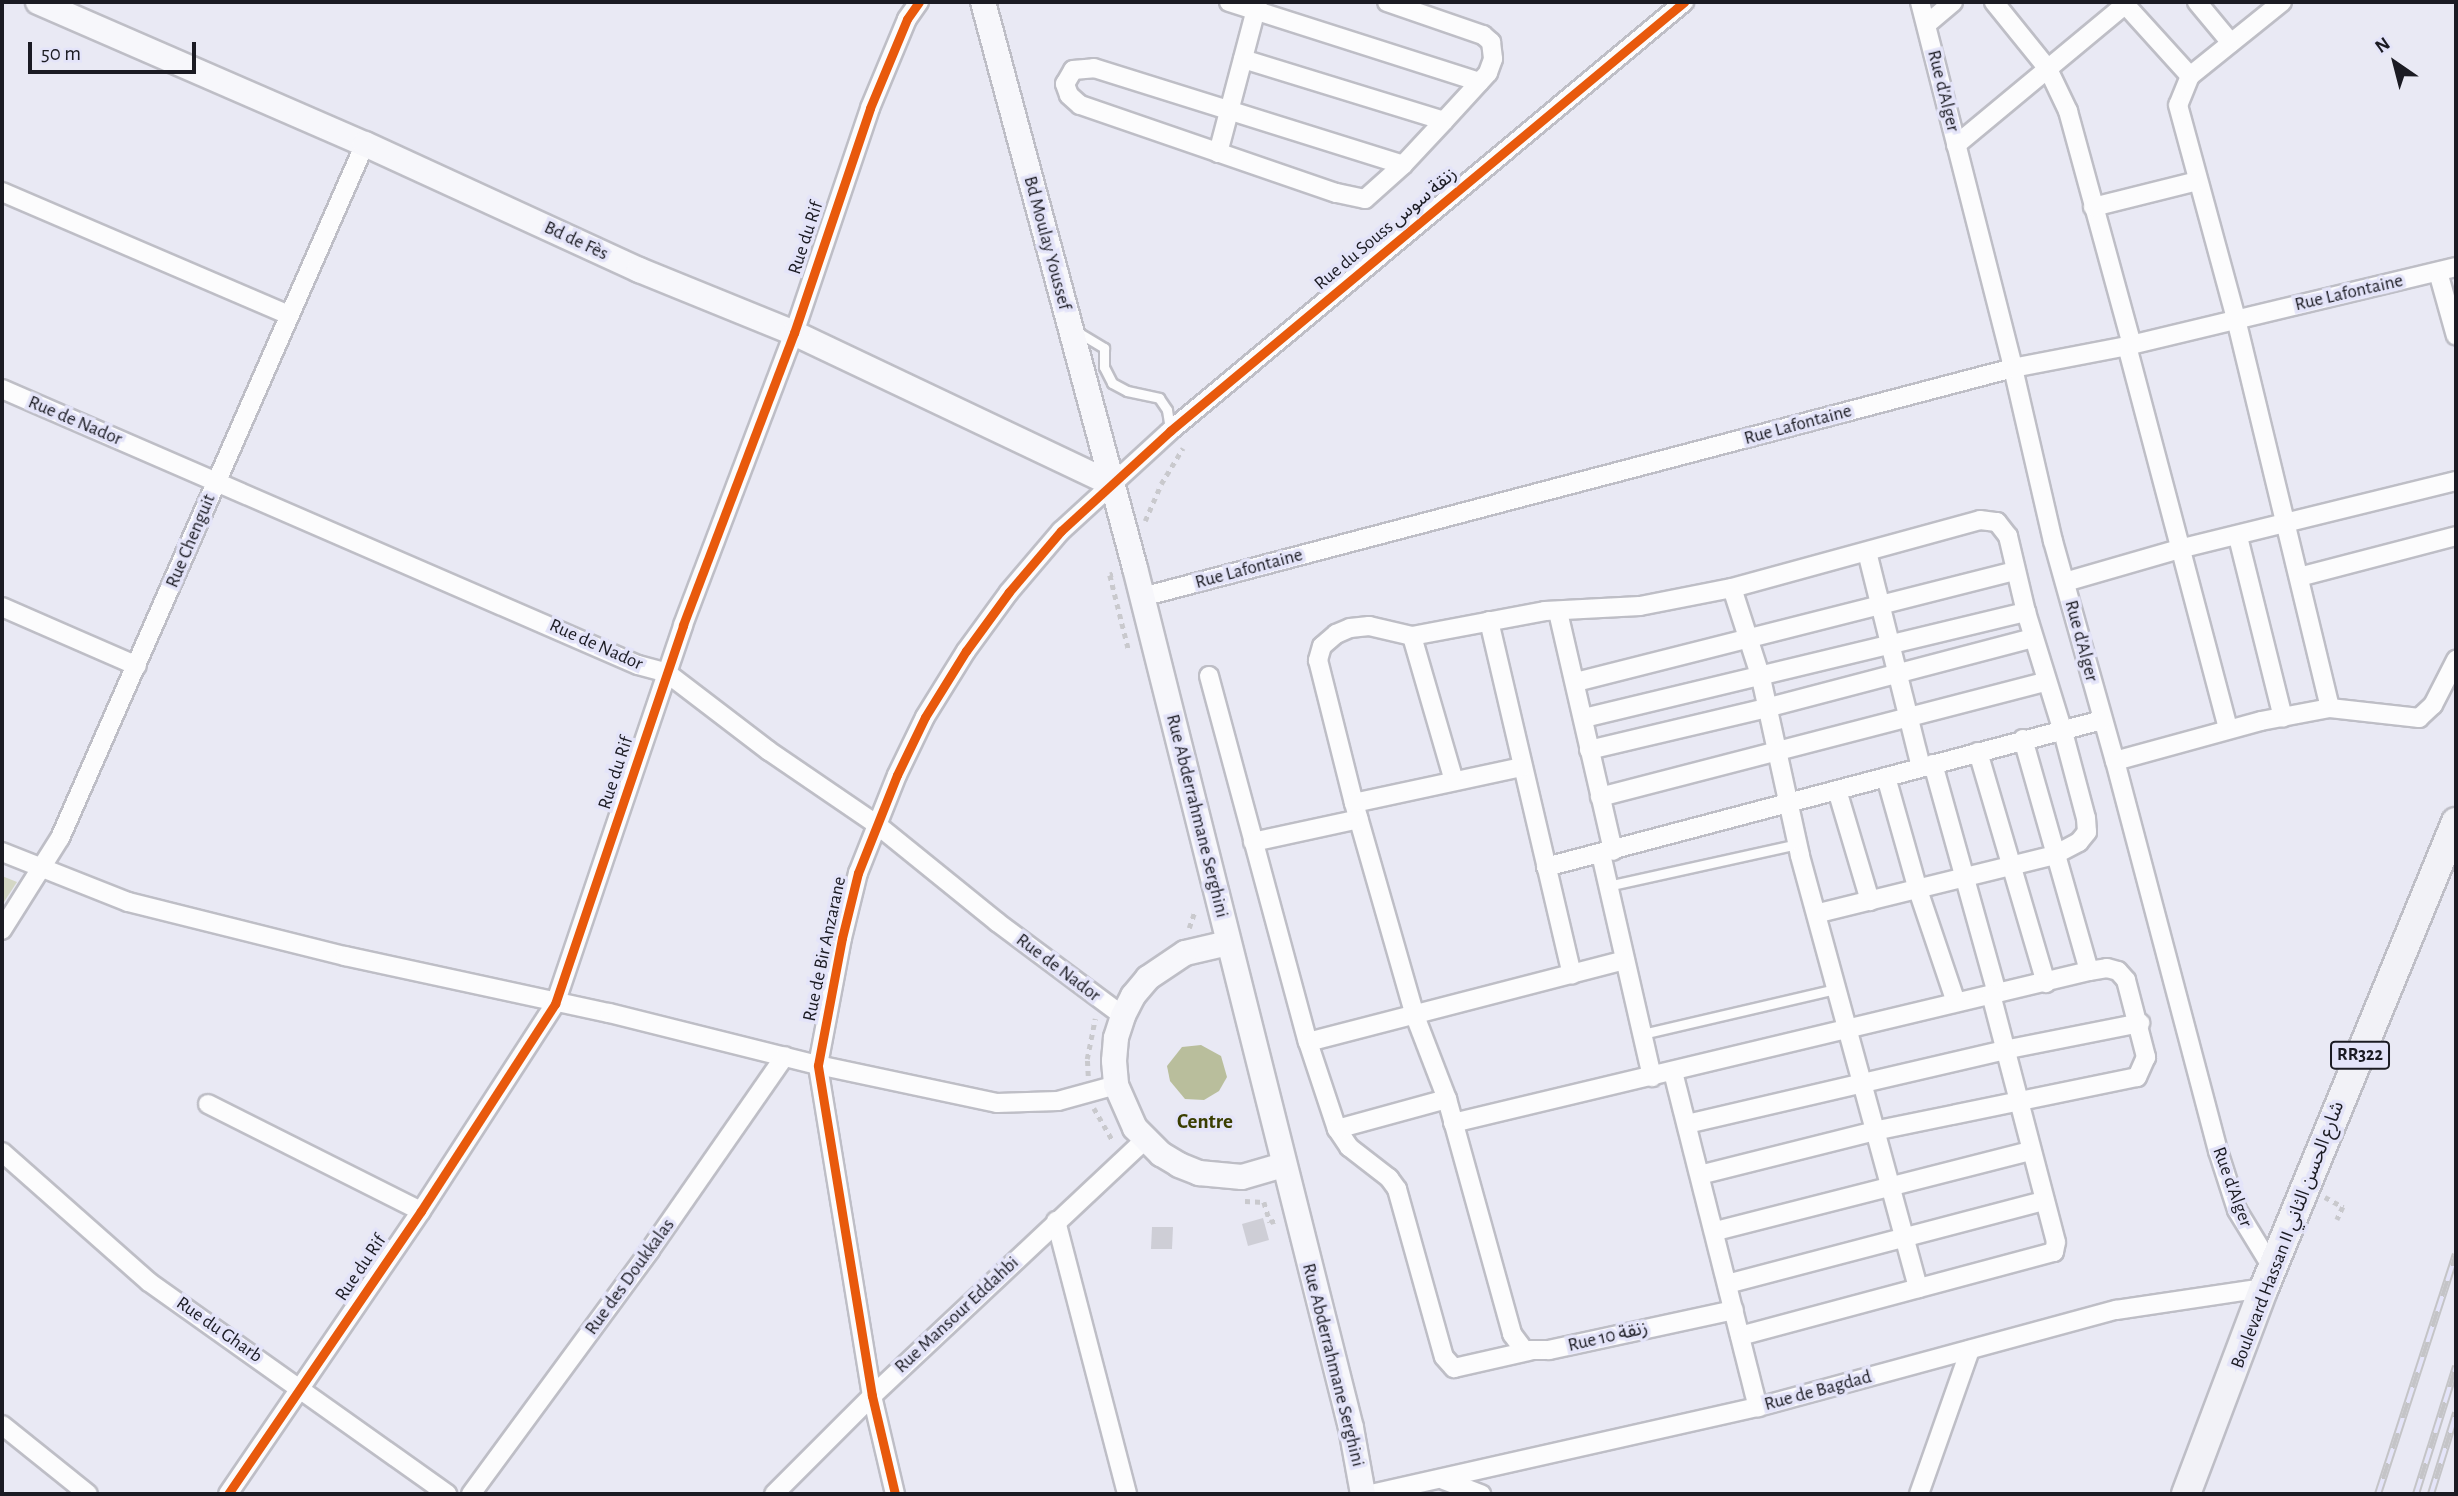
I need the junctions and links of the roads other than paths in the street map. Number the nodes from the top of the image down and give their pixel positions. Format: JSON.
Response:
{"nodes":[{"id":1,"x":38,"y":2,"type":"edge"},
{"id":2,"x":919,"y":2,"type":"edge"},
{"id":3,"x":984,"y":2,"type":"edge"},
{"id":4,"x":1228,"y":2,"type":"edge"},
{"id":5,"x":1387,"y":2,"type":"edge"},
{"id":6,"x":1684,"y":2,"type":"edge"},
{"id":7,"x":1920,"y":2,"type":"edge"},
{"id":8,"x":1954,"y":2,"type":"edge"},
{"id":9,"x":1994,"y":2,"type":"edge"},
{"id":10,"x":2125,"y":2,"type":"edge"},
{"id":11,"x":2197,"y":2,"type":"edge"},
{"id":12,"x":2271,"y":5,"type":"edge"},
{"id":13,"x":1256,"y":6,"type":"edge"},
{"id":14,"x":66,"y":7,"type":"edge"},
{"id":15,"x":1927,"y":24,"type":"junction"},
{"id":16,"x":2231,"y":43,"type":"junction"},
{"id":17,"x":1243,"y":59,"type":"junction"},
{"id":18,"x":2048,"y":69,"type":"junction"},
{"id":19,"x":2190,"y":76,"type":"junction"},
{"id":20,"x":1480,"y":82,"type":"junction"},
{"id":21,"x":1229,"y":110,"type":"junction"},
{"id":22,"x":1444,"y":121,"type":"junction"},
{"id":23,"x":365,"y":144,"type":"junction"},
{"id":24,"x":1956,"y":145,"type":"junction"},
{"id":25,"x":1218,"y":153,"type":"junction"},
{"id":26,"x":1403,"y":165,"type":"junction"},
{"id":27,"x":2197,"y":181,"type":"junction"},
{"id":28,"x":2,"y":192,"type":"edge"},
{"id":29,"x":2093,"y":207,"type":"junction"},
{"id":30,"x":2456,"y":267,"type":"edge"},
{"id":31,"x":2438,"y":272,"type":"junction"},
{"id":32,"x":289,"y":315,"type":"junction"},
{"id":33,"x":2236,"y":319,"type":"junction"},
{"id":34,"x":1070,"y":328,"type":"junction"},
{"id":35,"x":794,"y":333,"type":"junction"},
{"id":36,"x":2456,"y":336,"type":"edge"},
{"id":37,"x":2129,"y":345,"type":"junction"},
{"id":38,"x":2013,"y":368,"type":"junction"},
{"id":39,"x":2,"y":389,"type":"edge"},
{"id":40,"x":1170,"y":431,"type":"junction"},
{"id":41,"x":217,"y":481,"type":"junction"},
{"id":42,"x":2456,"y":481,"type":"edge"},
{"id":43,"x":1112,"y":484,"type":"junction"},
{"id":44,"x":2283,"y":524,"type":"junction"},
{"id":45,"x":2456,"y":536,"type":"edge"},
{"id":46,"x":2238,"y":537,"type":"junction"},
{"id":47,"x":2179,"y":549,"type":"junction"},
{"id":48,"x":1867,"y":552,"type":"junction"},
{"id":49,"x":2015,"y":571,"type":"junction"},
{"id":50,"x":2299,"y":577,"type":"junction"},
{"id":51,"x":2065,"y":582,"type":"junction"},
{"id":52,"x":1732,"y":587,"type":"junction"},
{"id":53,"x":1142,"y":597,"type":"junction"},
{"id":54,"x":1880,"y":605,"type":"junction"},
{"id":55,"x":2,"y":607,"type":"edge"},
{"id":56,"x":1558,"y":612,"type":"junction"},
{"id":57,"x":2026,"y":612,"type":"junction"},
{"id":58,"x":1489,"y":621,"type":"junction"},
{"id":59,"x":1412,"y":636,"type":"junction"},
{"id":60,"x":2033,"y":638,"type":"junction"},
{"id":61,"x":1746,"y":640,"type":"junction"},
{"id":62,"x":1891,"y":646,"type":"junction"},
{"id":63,"x":2456,"y":660,"type":"edge"},
{"id":64,"x":137,"y":666,"type":"junction"},
{"id":65,"x":667,"y":673,"type":"junction"},
{"id":66,"x":1899,"y":673,"type":"junction"},
{"id":67,"x":1209,"y":676,"type":"dead end"},
{"id":68,"x":1761,"y":678,"type":"junction"},
{"id":69,"x":1576,"y":682,"type":"junction"},
{"id":70,"x":2046,"y":682,"type":"junction"},
{"id":71,"x":1766,"y":708,"type":"junction"},
{"id":72,"x":2330,"y":708,"type":"junction"},
{"id":73,"x":1909,"y":717,"type":"junction"},
{"id":74,"x":2283,"y":717,"type":"junction"},
{"id":75,"x":1584,"y":718,"type":"junction"},
{"id":76,"x":2102,"y":720,"type":"junction"},
{"id":77,"x":2062,"y":728,"type":"junction"},
{"id":78,"x":2228,"y":729,"type":"junction"},
{"id":79,"x":2022,"y":739,"type":"junction"},
{"id":80,"x":1589,"y":750,"type":"junction"},
{"id":81,"x":1776,"y":751,"type":"junction"},
{"id":82,"x":1978,"y":752,"type":"junction"},
{"id":83,"x":2115,"y":761,"type":"junction"},
{"id":84,"x":1927,"y":765,"type":"junction"},
{"id":85,"x":1522,"y":767,"type":"junction"},
{"id":86,"x":1886,"y":777,"type":"junction"},
{"id":87,"x":1454,"y":781,"type":"junction"},
{"id":88,"x":1837,"y":790,"type":"junction"},
{"id":89,"x":1600,"y":797,"type":"junction"},
{"id":90,"x":1791,"y":803,"type":"junction"},
{"id":91,"x":1356,"y":811,"type":"junction"},
{"id":92,"x":2456,"y":822,"type":"edge"},
{"id":93,"x":876,"y":824,"type":"junction"},
{"id":94,"x":1253,"y":842,"type":"junction"},
{"id":95,"x":1798,"y":844,"type":"junction"},
{"id":96,"x":2,"y":852,"type":"edge"},
{"id":97,"x":1607,"y":853,"type":"junction"},
{"id":98,"x":2055,"y":855,"type":"junction"},
{"id":99,"x":2010,"y":866,"type":"junction"},
{"id":100,"x":1546,"y":867,"type":"junction"},
{"id":101,"x":42,"y":869,"type":"junction"},
{"id":102,"x":1964,"y":877,"type":"junction"},
{"id":103,"x":1608,"y":886,"type":"junction"},
{"id":104,"x":1918,"y":890,"type":"junction"},
{"id":105,"x":1870,"y":901,"type":"junction"},
{"id":106,"x":1818,"y":914,"type":"junction"},
{"id":107,"x":2,"y":930,"type":"edge"},
{"id":108,"x":1228,"y":943,"type":"junction"},
{"id":109,"x":1625,"y":960,"type":"junction"},
{"id":110,"x":2088,"y":971,"type":"junction"},
{"id":111,"x":1572,"y":974,"type":"junction"},
{"id":112,"x":2046,"y":983,"type":"junction"},
{"id":113,"x":1835,"y":989,"type":"junction"},
{"id":114,"x":1994,"y":993,"type":"junction"},
{"id":115,"x":1956,"y":1002,"type":"junction"},
{"id":116,"x":555,"y":1004,"type":"junction"},
{"id":117,"x":1122,"y":1016,"type":"junction"},
{"id":118,"x":1415,"y":1016,"type":"junction"},
{"id":119,"x":2140,"y":1023,"type":"junction"},
{"id":120,"x":1847,"y":1029,"type":"junction"},
{"id":121,"x":1642,"y":1034,"type":"junction"},
{"id":122,"x":1308,"y":1042,"type":"junction"},
{"id":123,"x":2004,"y":1050,"type":"junction"},
{"id":124,"x":785,"y":1056,"type":"junction"},
{"id":125,"x":818,"y":1065,"type":"junction"},
{"id":126,"x":1673,"y":1072,"type":"junction"},
{"id":127,"x":1652,"y":1077,"type":"junction"},
{"id":128,"x":1861,"y":1082,"type":"junction"},
{"id":129,"x":1116,"y":1084,"type":"junction"},
{"id":130,"x":1447,"y":1099,"type":"junction"},
{"id":131,"x":2017,"y":1100,"type":"junction"},
{"id":132,"x":208,"y":1104,"type":"dead end"},
{"id":133,"x":1453,"y":1123,"type":"junction"},
{"id":134,"x":1687,"y":1124,"type":"junction"},
{"id":135,"x":1337,"y":1129,"type":"junction"},
{"id":136,"x":1875,"y":1131,"type":"junction"},
{"id":137,"x":1137,"y":1149,"type":"junction"},
{"id":138,"x":2030,"y":1151,"type":"junction"},
{"id":139,"x":2,"y":1152,"type":"edge"},
{"id":140,"x":1283,"y":1165,"type":"junction"},
{"id":141,"x":1700,"y":1175,"type":"junction"},
{"id":142,"x":1892,"y":1185,"type":"junction"},
{"id":143,"x":2043,"y":1201,"type":"junction"},
{"id":144,"x":421,"y":1211,"type":"junction"},
{"id":145,"x":1056,"y":1221,"type":"junction"},
{"id":146,"x":1716,"y":1231,"type":"junction"},
{"id":147,"x":1905,"y":1236,"type":"junction"},
{"id":148,"x":2269,"y":1279,"type":"junction"},
{"id":149,"x":1727,"y":1284,"type":"junction"},
{"id":150,"x":1918,"y":1288,"type":"junction"},
{"id":151,"x":1734,"y":1310,"type":"junction"},
{"id":152,"x":1740,"y":1336,"type":"junction"},
{"id":153,"x":1970,"y":1350,"type":"junction"},
{"id":154,"x":1529,"y":1351,"type":"junction"},
{"id":155,"x":301,"y":1388,"type":"junction"},
{"id":156,"x":872,"y":1395,"type":"junction"},
{"id":157,"x":1758,"y":1407,"type":"junction"},
{"id":158,"x":2,"y":1425,"type":"edge"},
{"id":159,"x":1444,"y":1480,"type":"junction"},
{"id":160,"x":88,"y":1494,"type":"edge"},
{"id":161,"x":228,"y":1494,"type":"edge"},
{"id":162,"x":447,"y":1494,"type":"edge"},
{"id":163,"x":471,"y":1494,"type":"edge"},
{"id":164,"x":774,"y":1494,"type":"edge"},
{"id":165,"x":895,"y":1494,"type":"edge"},
{"id":166,"x":1128,"y":1494,"type":"edge"},
{"id":167,"x":1363,"y":1494,"type":"edge"},
{"id":168,"x":1371,"y":1494,"type":"edge"},
{"id":169,"x":1481,"y":1494,"type":"edge"},
{"id":170,"x":1919,"y":1494,"type":"edge"},
{"id":171,"x":2186,"y":1494,"type":"edge"}],
"edges":[{"from":1,"to":14,"type":"street","name":"Bd de Fès"},
{"from":2,"to":35,"type":"street","name":"Rue du Rif"},
{"from":3,"to":34,"type":"street","name":"Bd Moulay Youssef"},
{"from":4,"to":13,"type":"street"},
{"from":5,"to":20,"type":"street"},
{"from":6,"to":40,"type":"street","name":"Rue du Souss زنقة سوس"},
{"from":7,"to":15,"type":"street","name":"Rue d'Alger"},
{"from":8,"to":15,"type":"street"},
{"from":9,"to":18,"type":"street"},
{"from":10,"to":18,"type":"street"},
{"from":10,"to":19,"type":"street"},
{"from":11,"to":16,"type":"street"},
{"from":12,"to":16,"type":"street"},
{"from":13,"to":17,"type":"street"},
{"from":13,"to":20,"type":"street"},
{"from":14,"to":23,"type":"street","name":"Bd de Fès"},
{"from":15,"to":24,"type":"street","name":"Rue d'Alger"},
{"from":16,"to":19,"type":"street"},
{"from":17,"to":21,"type":"street"},
{"from":17,"to":22,"type":"street"},
{"from":18,"to":24,"type":"street"},
{"from":18,"to":29,"type":"street"},
{"from":19,"to":27,"type":"street"},
{"from":20,"to":22,"type":"street"},
{"from":21,"to":25,"type":"street"},
{"from":21,"to":25,"type":"street"},
{"from":21,"to":26,"type":"street"},
{"from":22,"to":26,"type":"street"},
{"from":23,"to":32,"type":"street","name":"Rue Chenguit"},
{"from":23,"to":35,"type":"street","name":"Bd de Fès"},
{"from":24,"to":38,"type":"street","name":"Rue d'Alger"},
{"from":25,"to":26,"type":"street"},
{"from":27,"to":29,"type":"street"},
{"from":27,"to":33,"type":"street"},
{"from":28,"to":32,"type":"street"},
{"from":29,"to":37,"type":"street"},
{"from":30,"to":31,"type":"street","name":"Rue Lafontaine"},
{"from":31,"to":33,"type":"street","name":"Rue Lafontaine"},
{"from":31,"to":36,"type":"street"},
{"from":32,"to":41,"type":"street","name":"Rue Chenguit"},
{"from":33,"to":37,"type":"street","name":"Rue Lafontaine"},
{"from":33,"to":44,"type":"street"},
{"from":34,"to":40,"type":"lane"},
{"from":34,"to":43,"type":"street","name":"Bd Moulay Youssef"},
{"from":35,"to":43,"type":"street","name":"Bd de Fès"},
{"from":35,"to":65,"type":"street","name":"Rue du Rif"},
{"from":37,"to":38,"type":"street","name":"Rue Lafontaine"},
{"from":37,"to":47,"type":"street"},
{"from":38,"to":51,"type":"street","name":"Rue d'Alger"},
{"from":38,"to":53,"type":"street","name":"Rue Lafontaine"},
{"from":39,"to":41,"type":"street","name":"Rue de Nador"},
{"from":40,"to":43,"type":"street","name":"Rue du Souss زنقة سوس"},
{"from":41,"to":64,"type":"street","name":"Rue Chenguit"},
{"from":41,"to":65,"type":"street","name":"Rue de Nador"},
{"from":42,"to":44,"type":"street"},
{"from":43,"to":53,"type":"street","name":"Rue Abderrahmane Serghini"},
{"from":43,"to":93,"type":"street","name":"Rue de Bir Anzarane"},
{"from":44,"to":46,"type":"street"},
{"from":44,"to":50,"type":"street"},
{"from":45,"to":50,"type":"street"},
{"from":46,"to":47,"type":"street"},
{"from":46,"to":74,"type":"street"},
{"from":47,"to":51,"type":"street"},
{"from":47,"to":78,"type":"street"},
{"from":48,"to":49,"type":"street"},
{"from":48,"to":52,"type":"street"},
{"from":48,"to":54,"type":"street"},
{"from":49,"to":54,"type":"street"},
{"from":49,"to":57,"type":"street"},
{"from":50,"to":72,"type":"street"},
{"from":51,"to":76,"type":"street","name":"Rue d'Alger"},
{"from":52,"to":56,"type":"street"},
{"from":52,"to":61,"type":"street"},
{"from":53,"to":108,"type":"street","name":"Rue Abderrahmane Serghini"},
{"from":54,"to":61,"type":"street"},
{"from":54,"to":62,"type":"street"},
{"from":55,"to":64,"type":"street"},
{"from":56,"to":58,"type":"street"},
{"from":56,"to":69,"type":"street"},
{"from":57,"to":60,"type":"street"},
{"from":57,"to":62,"type":"street"},
{"from":58,"to":59,"type":"street"},
{"from":58,"to":85,"type":"street"},
{"from":59,"to":87,"type":"street"},
{"from":59,"to":91,"type":"street"},
{"from":60,"to":66,"type":"street"},
{"from":60,"to":70,"type":"street"},
{"from":61,"to":68,"type":"street"},
{"from":61,"to":69,"type":"street"},
{"from":62,"to":66,"type":"street"},
{"from":62,"to":68,"type":"street"},
{"from":63,"to":72,"type":"street"},
{"from":64,"to":101,"type":"street","name":"Rue Chenguit"},
{"from":65,"to":93,"type":"street","name":"Rue de Nador"},
{"from":65,"to":116,"type":"street","name":"Rue du Rif"},
{"from":66,"to":71,"type":"street"},
{"from":66,"to":73,"type":"street"},
{"from":67,"to":94,"type":"street"},
{"from":68,"to":71,"type":"street"},
{"from":68,"to":75,"type":"street"},
{"from":69,"to":75,"type":"street"},
{"from":70,"to":73,"type":"street"},
{"from":70,"to":77,"type":"street"},
{"from":71,"to":80,"type":"street"},
{"from":71,"to":81,"type":"street"},
{"from":72,"to":74,"type":"street"},
{"from":73,"to":81,"type":"street"},
{"from":73,"to":84,"type":"street"},
{"from":74,"to":78,"type":"street"},
{"from":75,"to":80,"type":"street"},
{"from":76,"to":77,"type":"street"},
{"from":76,"to":83,"type":"street","name":"Rue d'Alger"},
{"from":77,"to":79,"type":"street"},
{"from":77,"to":98,"type":"street"},
{"from":78,"to":83,"type":"street"},
{"from":79,"to":82,"type":"street"},
{"from":79,"to":98,"type":"street"},
{"from":80,"to":89,"type":"street"},
{"from":81,"to":89,"type":"street"},
{"from":81,"to":90,"type":"street"},
{"from":82,"to":84,"type":"street"},
{"from":82,"to":99,"type":"street"},
{"from":83,"to":148,"type":"street","name":"Rue d'Alger"},
{"from":84,"to":86,"type":"street"},
{"from":84,"to":102,"type":"street"},
{"from":85,"to":87,"type":"street"},
{"from":85,"to":100,"type":"street"},
{"from":86,"to":88,"type":"street"},
{"from":86,"to":104,"type":"street"},
{"from":87,"to":91,"type":"street"},
{"from":88,"to":90,"type":"street"},
{"from":88,"to":105,"type":"street"},
{"from":89,"to":97,"type":"street"},
{"from":90,"to":95,"type":"street"},
{"from":90,"to":97,"type":"street"},
{"from":91,"to":94,"type":"street"},
{"from":91,"to":118,"type":"street"},
{"from":92,"to":148,"type":"main road","name":"Boulevard Hassan II شارع الحسن الثاني","number":"RR322"},
{"from":93,"to":117,"type":"street","name":"Rue de Nador"},
{"from":93,"to":125,"type":"street","name":"Rue de Bir Anzarane"},
{"from":94,"to":122,"type":"street"},
{"from":95,"to":103,"type":"lane"},
{"from":95,"to":106,"type":"street"},
{"from":96,"to":101,"type":"street"},
{"from":97,"to":100,"type":"street"},
{"from":97,"to":103,"type":"street"},
{"from":98,"to":99,"type":"street"},
{"from":98,"to":110,"type":"street"},
{"from":99,"to":102,"type":"street"},
{"from":99,"to":112,"type":"street"},
{"from":100,"to":111,"type":"street"},
{"from":101,"to":107,"type":"street","name":"Rue Chenguit"},
{"from":101,"to":116,"type":"street"},
{"from":102,"to":104,"type":"street"},
{"from":102,"to":114,"type":"street"},
{"from":103,"to":109,"type":"street"},
{"from":104,"to":105,"type":"street"},
{"from":104,"to":115,"type":"street"},
{"from":105,"to":106,"type":"street"},
{"from":106,"to":113,"type":"street"},
{"from":108,"to":117,"type":"street","name":"Rue Abderrahmane Serghini"},
{"from":108,"to":140,"type":"street"},
{"from":109,"to":111,"type":"street"},
{"from":109,"to":121,"type":"street"},
{"from":110,"to":112,"type":"street"},
{"from":110,"to":119,"type":"street"},
{"from":111,"to":118,"type":"street"},
{"from":112,"to":114,"type":"street"},
{"from":113,"to":120,"type":"street"},
{"from":113,"to":121,"type":"lane"},
{"from":114,"to":115,"type":"street"},
{"from":114,"to":123,"type":"street"},
{"from":115,"to":120,"type":"street"},
{"from":116,"to":124,"type":"street"},
{"from":116,"to":144,"type":"street","name":"Rue du Rif"},
{"from":117,"to":129,"type":"street","name":"Rue Abderrahmane Serghini"},
{"from":118,"to":122,"type":"street"},
{"from":118,"to":130,"type":"street"},
{"from":119,"to":123,"type":"street"},
{"from":119,"to":131,"type":"street"},
{"from":120,"to":126,"type":"street"},
{"from":120,"to":128,"type":"street"},
{"from":121,"to":127,"type":"street"},
{"from":122,"to":135,"type":"street"},
{"from":123,"to":128,"type":"street"},
{"from":123,"to":131,"type":"street"},
{"from":124,"to":125,"type":"street"},
{"from":124,"to":163,"type":"street","name":"Rue des Doukkalas"},
{"from":125,"to":129,"type":"street"},
{"from":125,"to":156,"type":"street","name":"Rue de Bir Anzarane"},
{"from":126,"to":127,"type":"street"},
{"from":126,"to":134,"type":"street"},
{"from":127,"to":133,"type":"street"},
{"from":128,"to":134,"type":"street"},
{"from":128,"to":136,"type":"street"},
{"from":129,"to":137,"type":"street","name":"Rue Abderrahmane Serghini"},
{"from":130,"to":133,"type":"street"},
{"from":130,"to":135,"type":"street"},
{"from":131,"to":136,"type":"street"},
{"from":131,"to":138,"type":"street"},
{"from":132,"to":144,"type":"street"},
{"from":133,"to":154,"type":"street"},
{"from":134,"to":141,"type":"street"},
{"from":135,"to":154,"type":"street","name":"Rue 10 زنقة"},
{"from":136,"to":141,"type":"street"},
{"from":136,"to":142,"type":"street"},
{"from":137,"to":140,"type":"street","name":"Rue Abderrahmane Serghini"},
{"from":137,"to":145,"type":"street","name":"Rue Mansour Eddahbi"},
{"from":138,"to":142,"type":"street"},
{"from":138,"to":143,"type":"street"},
{"from":139,"to":155,"type":"street","name":"Rue du Gharb"},
{"from":140,"to":167,"type":"street","name":"Rue Abderrahmane Serghini"},
{"from":141,"to":146,"type":"street"},
{"from":142,"to":146,"type":"street"},
{"from":142,"to":147,"type":"street"},
{"from":143,"to":147,"type":"street"},
{"from":143,"to":150,"type":"street"},
{"from":144,"to":155,"type":"street","name":"Rue du Rif"},
{"from":145,"to":156,"type":"street","name":"Rue Mansour Eddahbi"},
{"from":145,"to":166,"type":"street"},
{"from":146,"to":149,"type":"street"},
{"from":147,"to":149,"type":"street"},
{"from":147,"to":150,"type":"street"},
{"from":148,"to":153,"type":"street","name":"Rue de Bagdad"},
{"from":148,"to":171,"type":"main road","name":"Boulevard Hassan II شارع الحسن الثاني","number":"RR322"},
{"from":149,"to":151,"type":"street"},
{"from":150,"to":152,"type":"street"},
{"from":151,"to":152,"type":"street"},
{"from":151,"to":154,"type":"street","name":"Rue 10 زنقة"},
{"from":152,"to":157,"type":"street"},
{"from":153,"to":157,"type":"street","name":"Rue de Bagdad"},
{"from":153,"to":170,"type":"street"},
{"from":155,"to":161,"type":"street","name":"Rue du Rif"},
{"from":155,"to":162,"type":"street","name":"Rue du Gharb"},
{"from":156,"to":164,"type":"street","name":"Rue Mansour Eddahbi"},
{"from":156,"to":165,"type":"street","name":"Rue de Bir Anzarane"},
{"from":157,"to":159,"type":"street","name":"Rue de Bagdad"},
{"from":158,"to":160,"type":"street"},
{"from":159,"to":168,"type":"street","name":"Rue de Bagdad"},
{"from":159,"to":169,"type":"street"}]}
